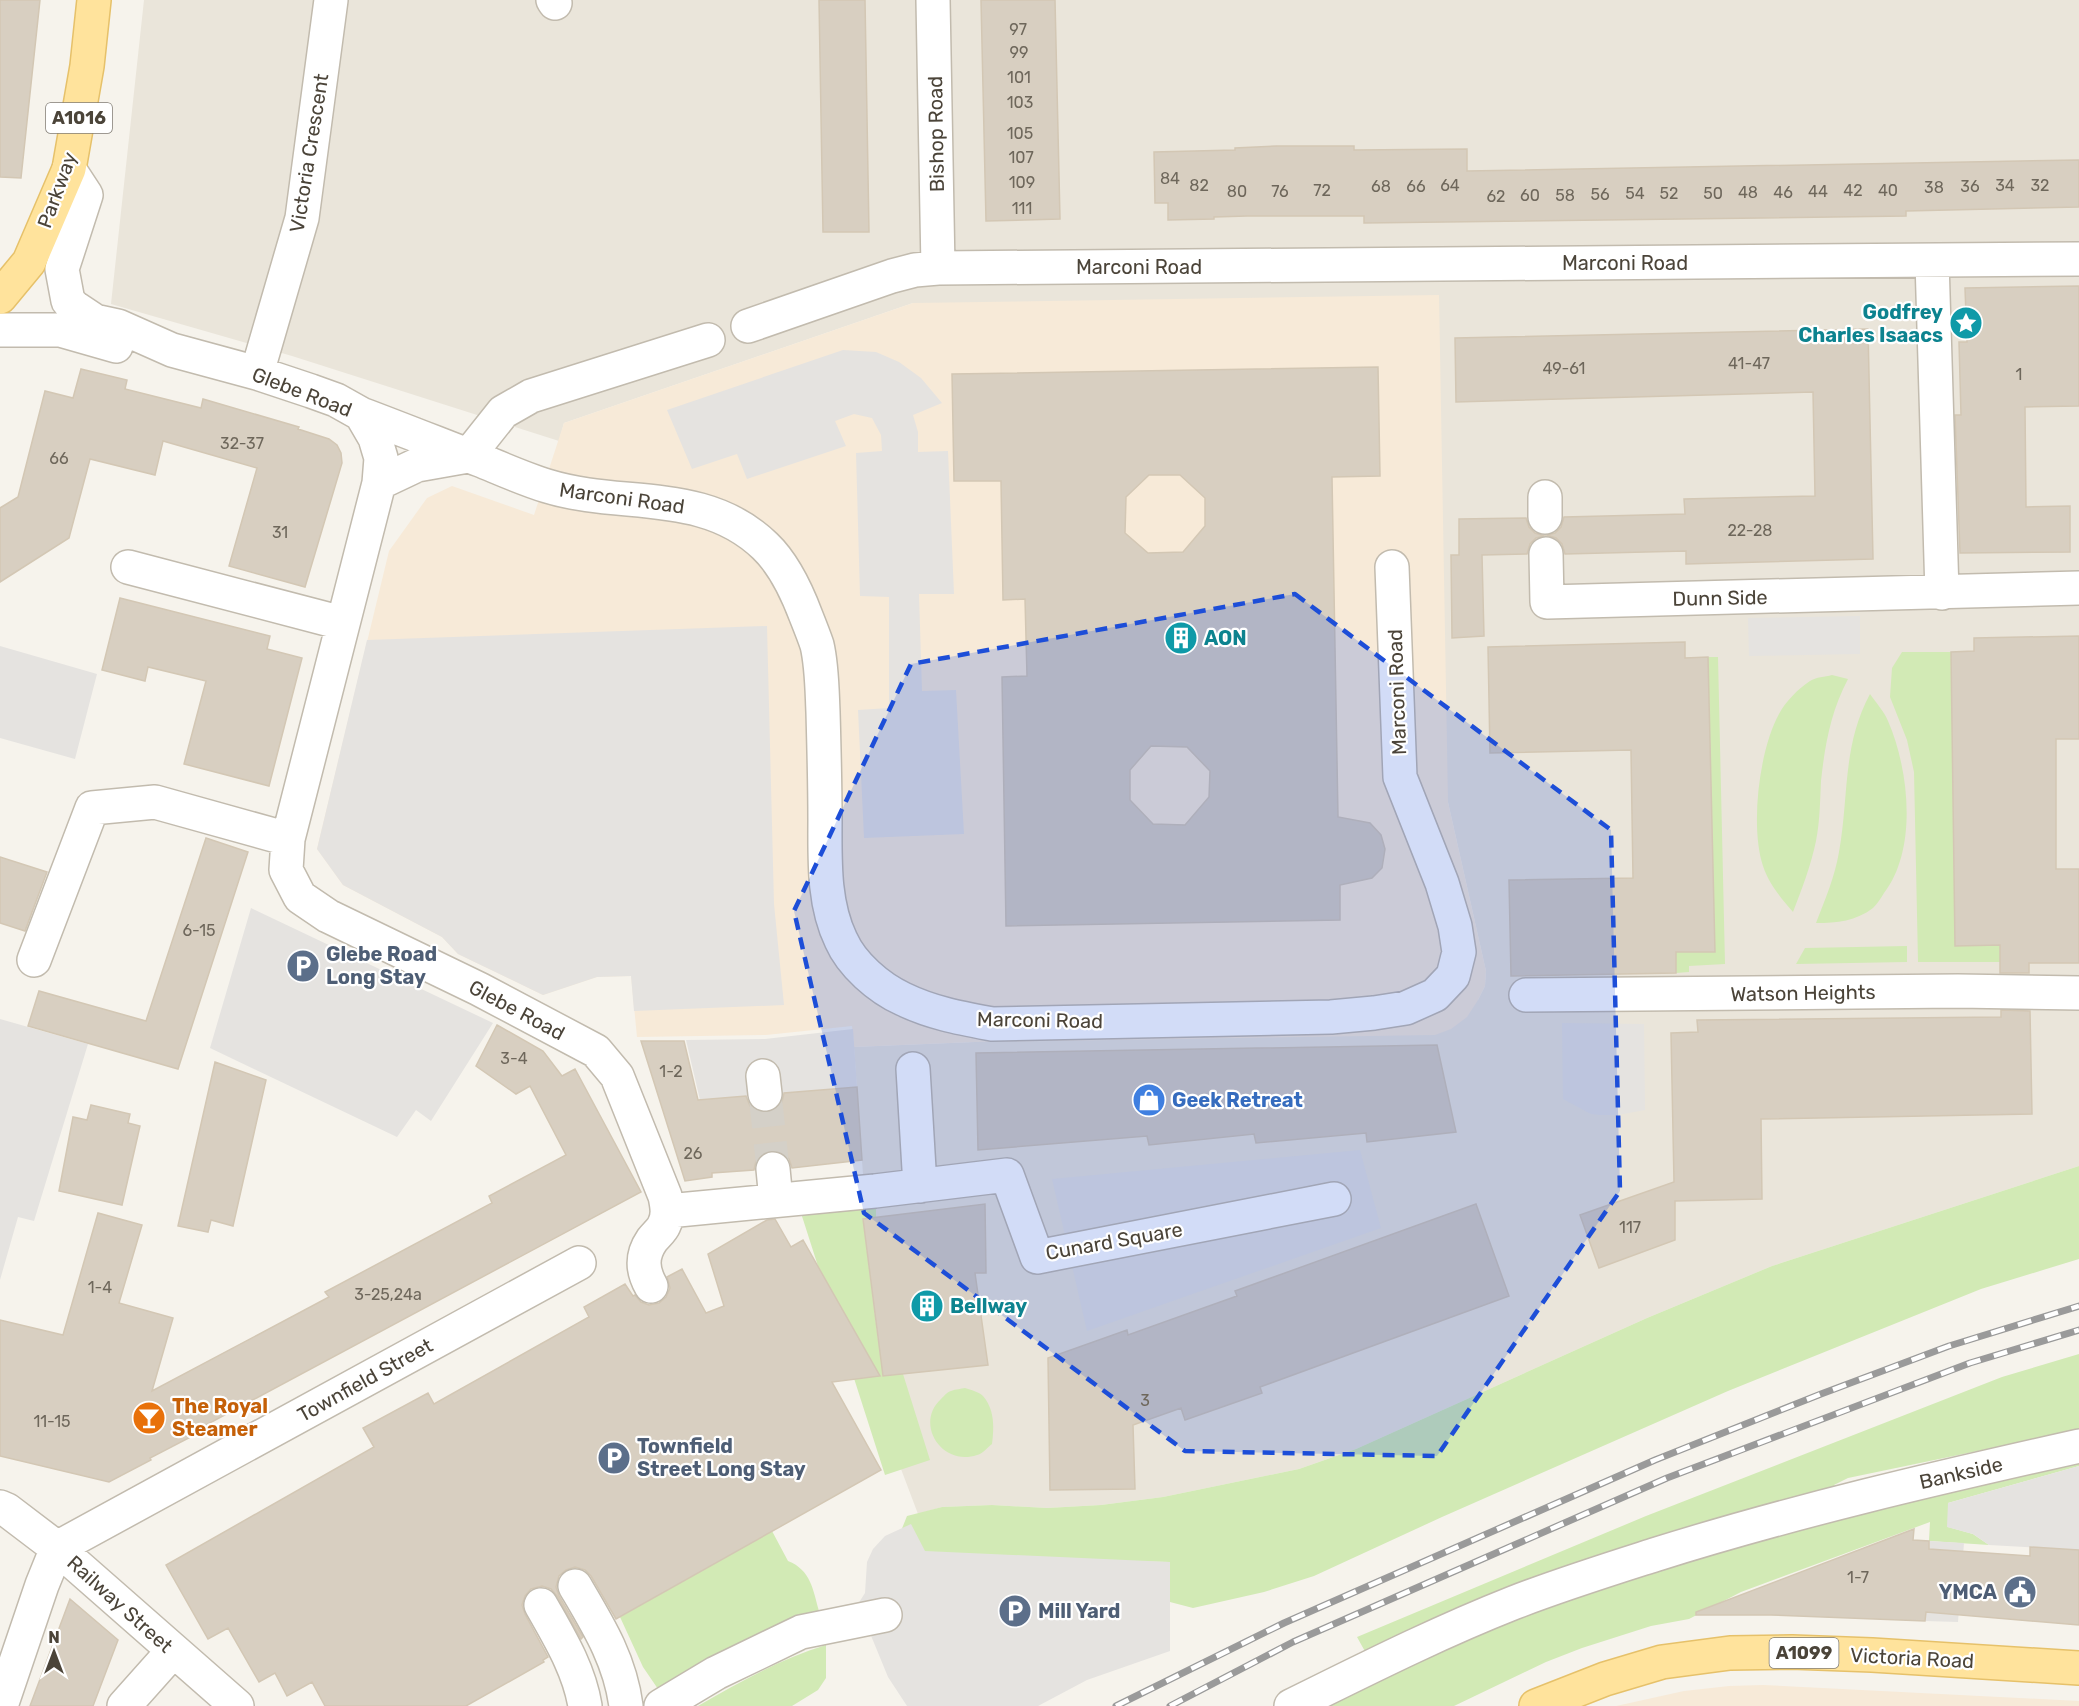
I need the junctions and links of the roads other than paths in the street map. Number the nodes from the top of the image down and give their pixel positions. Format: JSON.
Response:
{"nodes":[{"id":1,"x":94,"y":0,"type":"edge"},
{"id":2,"x":331,"y":0,"type":"edge"},
{"id":3,"x":933,"y":0,"type":"edge"},
{"id":4,"x":69,"y":169,"type":"junction"},
{"id":5,"x":2079,"y":259,"type":"edge"},
{"id":6,"x":1932,"y":261,"type":"junction"},
{"id":7,"x":939,"y":268,"type":"junction"},
{"id":8,"x":0,"y":297,"type":"edge"},
{"id":9,"x":748,"y":326,"type":"dead end"},
{"id":10,"x":0,"y":330,"type":"edge"},
{"id":11,"x":708,"y":340,"type":"dead end"},
{"id":12,"x":172,"y":350,"type":"junction"},
{"id":13,"x":258,"y":373,"type":"junction"},
{"id":14,"x":361,"y":414,"type":"junction"},
{"id":15,"x":468,"y":456,"type":"junction"},
{"id":16,"x":379,"y":483,"type":"junction"},
{"id":17,"x":1546,"y":554,"type":"dead end"},
{"id":18,"x":128,"y":567,"type":"dead end"},
{"id":19,"x":1392,"y":567,"type":"dead end"},
{"id":20,"x":2079,"y":588,"type":"edge"},
{"id":21,"x":1942,"y":592,"type":"junction"},
{"id":22,"x":342,"y":623,"type":"junction"},
{"id":23,"x":288,"y":839,"type":"junction"},
{"id":24,"x":34,"y":960,"type":"dead end"},
{"id":25,"x":2079,"y":993,"type":"edge"},
{"id":26,"x":1526,"y":995,"type":"dead end"},
{"id":27,"x":913,"y":1069,"type":"dead end"},
{"id":28,"x":920,"y":1186,"type":"junction"},
{"id":29,"x":1334,"y":1199,"type":"dead end"},
{"id":30,"x":668,"y":1211,"type":"junction"},
{"id":31,"x":579,"y":1263,"type":"dead end"},
{"id":32,"x":651,"y":1286,"type":"dead end"},
{"id":33,"x":2079,"y":1446,"type":"edge"},
{"id":34,"x":0,"y":1507,"type":"edge"},
{"id":35,"x":57,"y":1548,"type":"junction"},
{"id":36,"x":575,"y":1586,"type":"dead end"},
{"id":37,"x":541,"y":1605,"type":"dead end"},
{"id":38,"x":874,"y":1617,"type":"dead end"},
{"id":39,"x":173,"y":1651,"type":"junction"},
{"id":40,"x":2079,"y":1668,"type":"edge"},
{"id":41,"x":2,"y":1706,"type":"edge"},
{"id":42,"x":124,"y":1706,"type":"edge"},
{"id":43,"x":237,"y":1706,"type":"edge"},
{"id":44,"x":585,"y":1706,"type":"edge"},
{"id":45,"x":626,"y":1706,"type":"edge"},
{"id":46,"x":661,"y":1706,"type":"edge"},
{"id":47,"x":1291,"y":1706,"type":"edge"},
{"id":48,"x":1536,"y":1706,"type":"edge"}],
"edges":[{"from":1,"to":4,"type":"main road","name":"Parkway","number":"A1016"},
{"from":2,"to":13,"type":"street","name":"Victoria Crescent"},
{"from":3,"to":7,"type":"street","name":"Bishop Road"},
{"from":4,"to":8,"type":"main road","name":"Parkway","number":"A1016"},
{"from":4,"to":12,"type":"street","name":"Glebe Road"},
{"from":5,"to":6,"type":"street","name":"Marconi Road"},
{"from":6,"to":7,"type":"street","name":"Marconi Road"},
{"from":6,"to":21,"type":"street"},
{"from":7,"to":9,"type":"street","name":"Marconi Road"},
{"from":10,"to":12,"type":"street","name":"Glebe Road"},
{"from":11,"to":15,"type":"street"},
{"from":12,"to":13,"type":"street","name":"Glebe Road"},
{"from":13,"to":14,"type":"street","name":"Glebe Road"},
{"from":14,"to":15,"type":"street","name":"Marconi Road"},
{"from":14,"to":16,"type":"street","name":"Glebe Road"},
{"from":15,"to":16,"type":"street"},
{"from":15,"to":19,"type":"street","name":"Marconi Road"},
{"from":16,"to":22,"type":"street","name":"Glebe Road"},
{"from":17,"to":21,"type":"street","name":"Dunn Side"},
{"from":18,"to":22,"type":"street"},
{"from":20,"to":21,"type":"street","name":"Dunn Side"},
{"from":22,"to":23,"type":"street","name":"Glebe Road"},
{"from":23,"to":24,"type":"street"},
{"from":23,"to":30,"type":"street","name":"Glebe Road"},
{"from":25,"to":26,"type":"street","name":"Watson Heights"},
{"from":27,"to":28,"type":"street"},
{"from":28,"to":29,"type":"street","name":"Cunard Square"},
{"from":28,"to":30,"type":"street","name":"Cunard Square"},
{"from":30,"to":32,"type":"street"},
{"from":31,"to":35,"type":"street","name":"Townfield Street"},
{"from":33,"to":47,"type":"street","name":"Bankside"},
{"from":34,"to":35,"type":"street","name":"Railway Street"},
{"from":35,"to":39,"type":"street","name":"Railway Street"},
{"from":35,"to":41,"type":"street"},
{"from":36,"to":45,"type":"street"},
{"from":37,"to":44,"type":"street"},
{"from":38,"to":46,"type":"street"},
{"from":39,"to":42,"type":"street"},
{"from":39,"to":43,"type":"street","name":"Railway Street"},
{"from":40,"to":48,"type":"main road","name":"Victoria Road","number":"A1099"}]}
